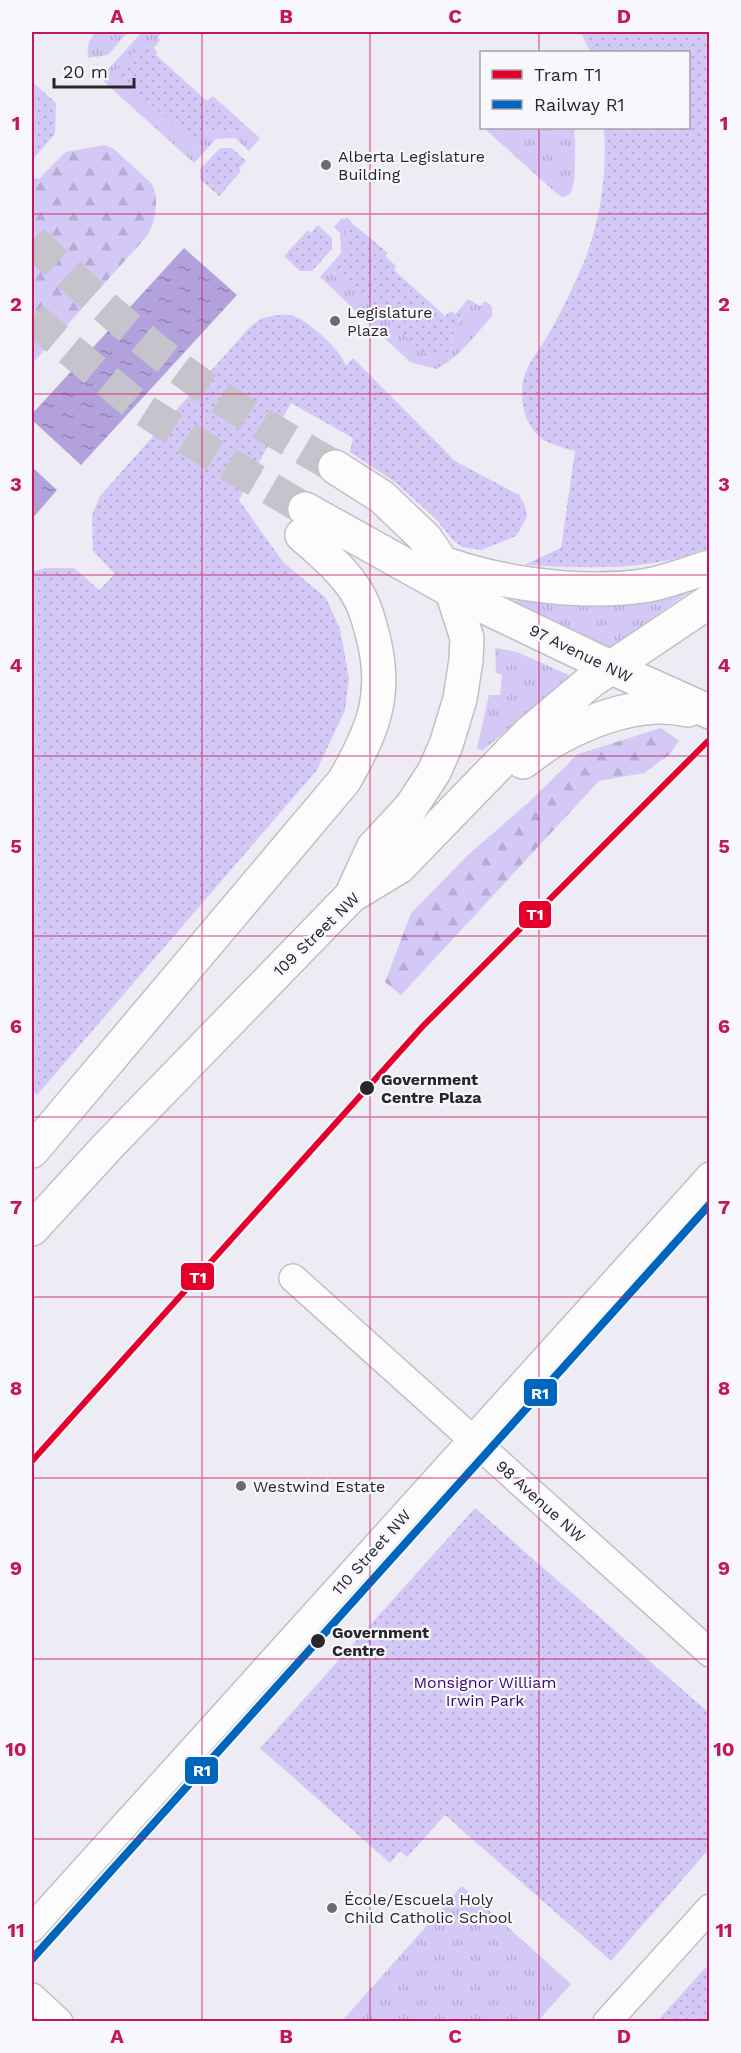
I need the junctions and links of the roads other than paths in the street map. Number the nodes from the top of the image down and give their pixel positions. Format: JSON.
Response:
{"nodes":[{"id":1,"x":335,"y":467,"type":"tunnel mouth"},
{"id":2,"x":710,"y":567,"type":"edge"},
{"id":3,"x":448,"y":578,"type":"junction"},
{"id":4,"x":710,"y":601,"type":"edge"},
{"id":5,"x":610,"y":667,"type":"junction"},
{"id":6,"x":710,"y":713,"type":"edge"},
{"id":7,"x":451,"y":814,"type":"junction"},
{"id":8,"x":351,"y":896,"type":"junction"},
{"id":9,"x":32,"y":1150,"type":"edge"},
{"id":10,"x":710,"y":1176,"type":"edge"},
{"id":11,"x":32,"y":1229,"type":"edge"},
{"id":12,"x":293,"y":1278,"type":"dead end"},
{"id":13,"x":472,"y":1440,"type":"junction"},
{"id":14,"x":710,"y":1653,"type":"edge"},
{"id":15,"x":710,"y":1908,"type":"edge"},
{"id":16,"x":32,"y":1928,"type":"edge"},
{"id":17,"x":32,"y":1997,"type":"edge"},
{"id":18,"x":59,"y":2022,"type":"edge"},
{"id":19,"x":607,"y":2022,"type":"edge"}],
"edges":[{"from":1,"to":3,"type":"main road"},
{"from":2,"to":3,"type":"main road"},
{"from":3,"to":5,"type":"main road","name":"97 Avenue NW"},
{"from":3,"to":8,"type":"main road"},
{"from":3,"to":9,"type":"main road","name":"97 Avenue NW"},
{"from":4,"to":5,"type":"main road","name":"109 Street NW"},
{"from":5,"to":6,"type":"main road","name":"97 Avenue NW"},
{"from":5,"to":7,"type":"main road","name":"109 Street NW"},
{"from":6,"to":7,"type":"main road"},
{"from":7,"to":8,"type":"main road","name":"109 Street NW"},
{"from":8,"to":11,"type":"main road","name":"109 Street NW"},
{"from":10,"to":13,"type":"street","name":"110 Street NW"},
{"from":12,"to":13,"type":"street","name":"98 Avenue NW"},
{"from":13,"to":14,"type":"street","name":"98 Avenue NW"},
{"from":13,"to":16,"type":"street","name":"110 Street NW"},
{"from":15,"to":19,"type":"street"},
{"from":17,"to":18,"type":"street"}]}
